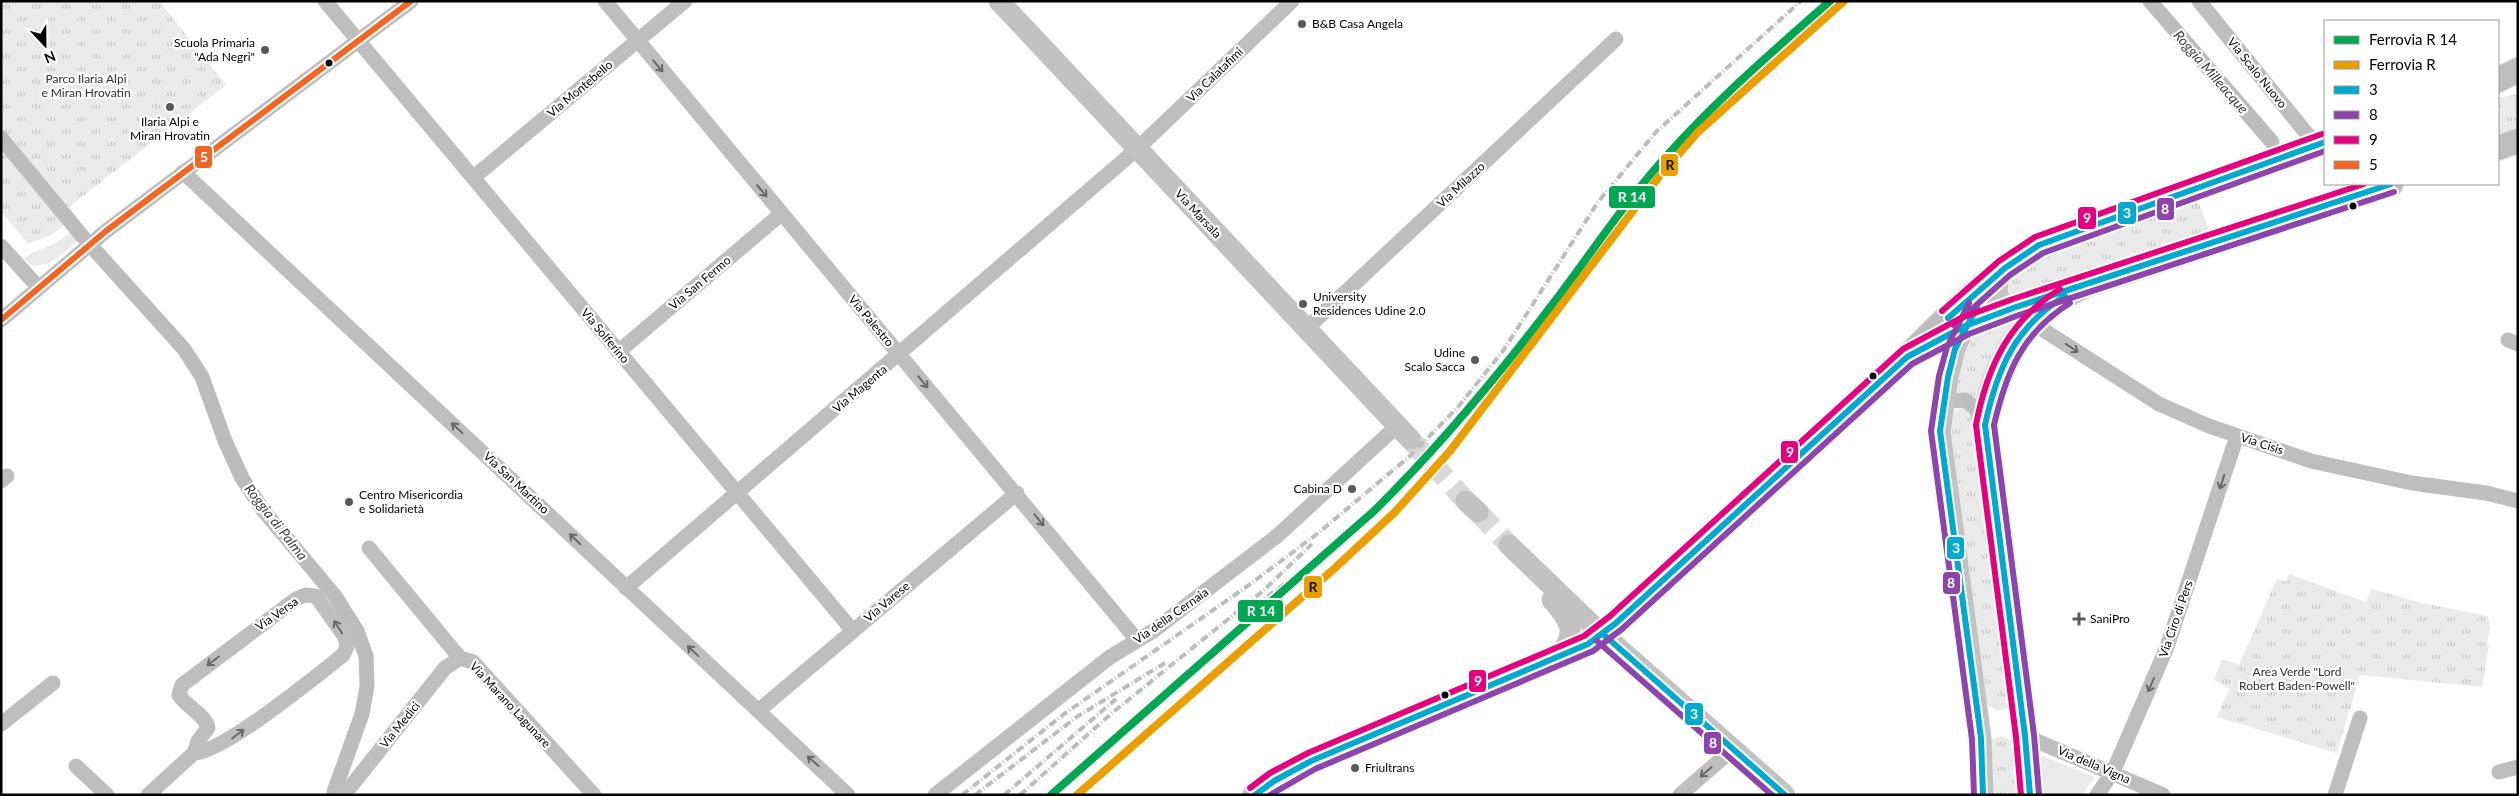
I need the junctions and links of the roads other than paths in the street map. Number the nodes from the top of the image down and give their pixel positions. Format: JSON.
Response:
{"nodes":[{"id":1,"x":325,"y":1,"type":"edge"},
{"id":2,"x":411,"y":1,"type":"edge"},
{"id":3,"x":605,"y":1,"type":"edge"},
{"id":4,"x":685,"y":1,"type":"edge"},
{"id":5,"x":1000,"y":1,"type":"edge"},
{"id":6,"x":1292,"y":1,"type":"edge"},
{"id":7,"x":2198,"y":1,"type":"edge"},
{"id":8,"x":1616,"y":40,"type":"dead end"},
{"id":9,"x":357,"y":41,"type":"junction"},
{"id":10,"x":637,"y":41,"type":"junction"},
{"id":11,"x":2518,"y":70,"type":"edge"},
{"id":12,"x":2499,"y":80,"type":"edge"},
{"id":13,"x":2518,"y":84,"type":"edge"},
{"id":14,"x":2499,"y":87,"type":"edge"},
{"id":15,"x":2518,"y":141,"type":"edge"},
{"id":16,"x":2321,"y":143,"type":"edge"},
{"id":17,"x":2499,"y":148,"type":"edge"},
{"id":18,"x":1137,"y":149,"type":"junction"},
{"id":19,"x":183,"y":172,"type":"junction"},
{"id":20,"x":474,"y":177,"type":"junction"},
{"id":21,"x":2388,"y":185,"type":"edge"},
{"id":22,"x":781,"y":214,"type":"junction"},
{"id":23,"x":1,"y":246,"type":"edge"},
{"id":24,"x":2005,"y":268,"type":"junction"},
{"id":25,"x":2084,"y":286,"type":"junction"},
{"id":26,"x":38,"y":287,"type":"junction"},
{"id":27,"x":1,"y":320,"type":"edge"},
{"id":28,"x":2031,"y":322,"type":"junction"},
{"id":29,"x":1306,"y":330,"type":"junction"},
{"id":30,"x":618,"y":352,"type":"junction"},
{"id":31,"x":900,"y":354,"type":"junction"},
{"id":32,"x":1943,"y":406,"type":"junction"},
{"id":33,"x":1985,"y":424,"type":"junction"},
{"id":34,"x":1403,"y":433,"type":"joint"},
{"id":35,"x":2237,"y":436,"type":"junction"},
{"id":36,"x":737,"y":492,"type":"junction"},
{"id":37,"x":1017,"y":493,"type":"junction"},
{"id":38,"x":2518,"y":501,"type":"edge"},
{"id":39,"x":369,"y":548,"type":"dead end"},
{"id":40,"x":626,"y":588,"type":"junction"},
{"id":41,"x":853,"y":631,"type":"junction"},
{"id":42,"x":1603,"y":634,"type":"junction"},
{"id":43,"x":1137,"y":640,"type":"junction"},
{"id":44,"x":1559,"y":655,"type":"junction"},
{"id":45,"x":460,"y":658,"type":"junction"},
{"id":46,"x":54,"y":683,"type":"dead end"},
{"id":47,"x":758,"y":711,"type":"junction"},
{"id":48,"x":2360,"y":718,"type":"dead end"},
{"id":49,"x":1,"y":724,"type":"edge"},
{"id":50,"x":2026,"y":736,"type":"junction"},
{"id":51,"x":1733,"y":749,"type":"junction"},
{"id":52,"x":194,"y":753,"type":"junction"},
{"id":53,"x":76,"y":766,"type":"dead end"},
{"id":54,"x":2518,"y":767,"type":"edge"},
{"id":55,"x":2113,"y":772,"type":"junction"},
{"id":56,"x":2499,"y":772,"type":"dead end"},
{"id":57,"x":106,"y":795,"type":"edge"},
{"id":58,"x":148,"y":795,"type":"edge"},
{"id":59,"x":344,"y":795,"type":"edge"},
{"id":60,"x":594,"y":795,"type":"edge"},
{"id":61,"x":848,"y":795,"type":"edge"},
{"id":62,"x":935,"y":795,"type":"edge"},
{"id":63,"x":1255,"y":795,"type":"edge"},
{"id":64,"x":1680,"y":795,"type":"edge"},
{"id":65,"x":1785,"y":795,"type":"edge"},
{"id":66,"x":1983,"y":795,"type":"edge"},
{"id":67,"x":2030,"y":795,"type":"edge"},
{"id":68,"x":2097,"y":795,"type":"edge"},
{"id":69,"x":2163,"y":795,"type":"edge"},
{"id":70,"x":2335,"y":795,"type":"edge"}],
"edges":[{"from":1,"to":9,"type":"street","name":"Via Solferino"},
{"from":2,"to":9,"type":"street"},
{"from":3,"to":10,"type":"street","name":"Via Palestro"},
{"from":4,"to":10,"type":"street","name":"Via Montebello"},
{"from":5,"to":18,"type":"street","name":"Via Marsala"},
{"from":6,"to":18,"type":"street","name":"Via Calatafimi"},
{"from":7,"to":16,"type":"street","name":"Via Scalo Nuovo"},
{"from":8,"to":29,"type":"street","name":"Via Milazzo"},
{"from":9,"to":19,"type":"street"},
{"from":9,"to":20,"type":"street","name":"Via Solferino"},
{"from":10,"to":20,"type":"street","name":"Via Montebello"},
{"from":10,"to":22,"type":"street","name":"Via Palestro","one_way":true},
{"from":11,"to":12,"type":"main road"},
{"from":13,"to":14,"type":"main road"},
{"from":15,"to":17,"type":"main road"},
{"from":16,"to":24,"type":"main road"},
{"from":18,"to":29,"type":"street","name":"Via Marsala"},
{"from":18,"to":31,"type":"street","name":"Via Magenta"},
{"from":19,"to":26,"type":"street"},
{"from":40,"to":19,"type":"street","name":"Via San Martino","one_way":true},
{"from":20,"to":30,"type":"street","name":"Via Solferino"},
{"from":21,"to":25,"type":"main road"},
{"from":22,"to":30,"type":"street","name":"Via San Fermo"},
{"from":22,"to":31,"type":"street","name":"Via Palestro"},
{"from":23,"to":26,"type":"street"},
{"from":24,"to":25,"type":"street"},
{"from":24,"to":32,"type":"street"},
{"from":24,"to":42,"type":"main road"},
{"from":25,"to":28,"type":"main road"},
{"from":26,"to":27,"type":"street"},
{"from":28,"to":33,"type":"main road"},
{"from":28,"to":35,"type":"street","name":"Via Cisis","one_way":true},
{"from":29,"to":34,"type":"street","name":"Via Marsala"},
{"from":30,"to":36,"type":"street","name":"Via Solferino"},
{"from":31,"to":36,"type":"street","name":"Via Magenta"},
{"from":31,"to":37,"type":"street","name":"Via Palestro","one_way":true},
{"from":32,"to":33,"type":"street"},
{"from":32,"to":66,"type":"street"},
{"from":33,"to":50,"type":"main road"},
{"from":34,"to":43,"type":"street","name":"Via della Cernaia"},
{"from":35,"to":38,"type":"street","name":"Via Cisis"},
{"from":35,"to":55,"type":"street","name":"Via Ciro di Pers","one_way":true},
{"from":36,"to":40,"type":"street","name":"Via Magenta"},
{"from":36,"to":41,"type":"street","name":"Via Solferino"},
{"from":37,"to":41,"type":"street","name":"Via Varese"},
{"from":37,"to":43,"type":"street","name":"Via Palestro","one_way":true},
{"from":39,"to":45,"type":"street","name":"Via Marano Lagunare"},
{"from":47,"to":40,"type":"street","name":"Via San Martino","one_way":true},
{"from":41,"to":47,"type":"street","name":"Via Varese"},
{"from":42,"to":44,"type":"main road"},
{"from":42,"to":44,"type":"street"},
{"from":42,"to":51,"type":"street"},
{"from":43,"to":62,"type":"street","name":"Via della Cernaia"},
{"from":44,"to":63,"type":"main road"},
{"from":45,"to":59,"type":"street","name":"Via Medici"},
{"from":45,"to":60,"type":"street","name":"Via Marano Lagunare"},
{"from":46,"to":49,"type":"street"},
{"from":61,"to":47,"type":"street","name":"Via San Martino","one_way":true},
{"from":48,"to":70,"type":"street"},
{"from":50,"to":55,"type":"street","name":"Via della Vigna"},
{"from":50,"to":67,"type":"main road"},
{"from":51,"to":64,"type":"street","one_way":true},
{"from":51,"to":65,"type":"street"},
{"from":52,"to":52,"type":"street","name":"Via Versa","one_way":true},
{"from":52,"to":58,"type":"street","name":"Via Versa"},
{"from":53,"to":57,"type":"street"},
{"from":54,"to":56,"type":"street"},
{"from":55,"to":68,"type":"street","name":"Via Ciro di Pers"},
{"from":55,"to":69,"type":"street","name":"Via della Vigna"}]}
